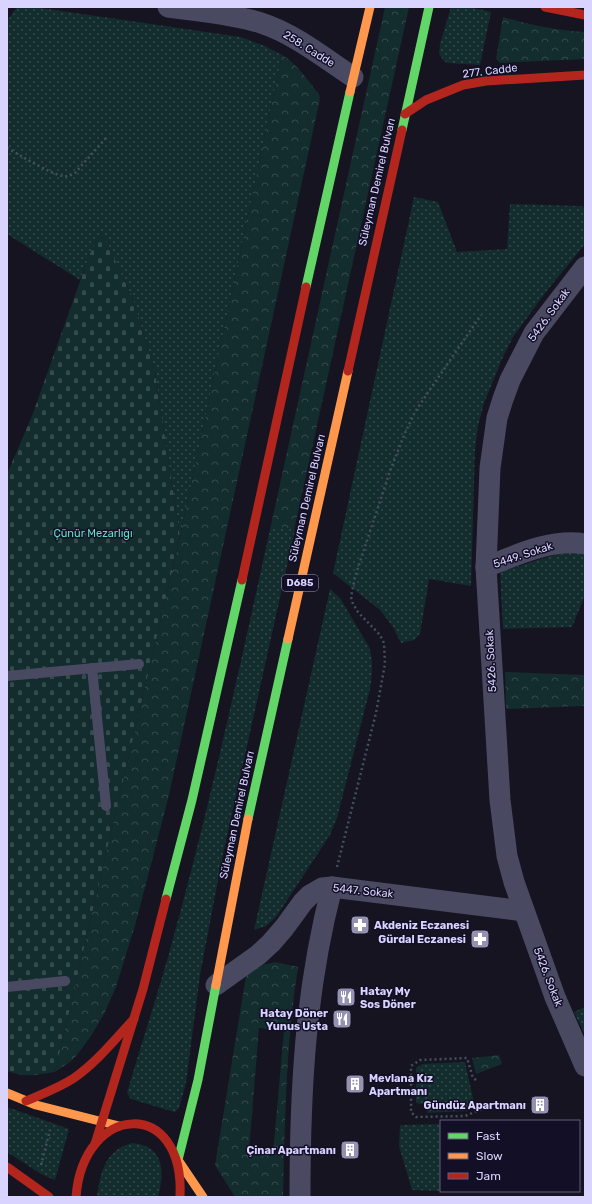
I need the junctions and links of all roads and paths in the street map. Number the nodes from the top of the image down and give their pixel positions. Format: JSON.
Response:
{"nodes":[{"id":1,"x":168,"y":7,"type":"edge"},
{"id":2,"x":370,"y":7,"type":"edge"},
{"id":3,"x":429,"y":7,"type":"edge"},
{"id":4,"x":545,"y":7,"type":"edge"},
{"id":5,"x":585,"y":15,"type":"edge"},
{"id":6,"x":585,"y":75,"type":"edge"},
{"id":7,"x":353,"y":77,"type":"junction"},
{"id":8,"x":405,"y":114,"type":"junction"},
{"id":9,"x":106,"y":138,"type":"dead end"},
{"id":10,"x":7,"y":148,"type":"edge"},
{"id":11,"x":585,"y":267,"type":"edge"},
{"id":12,"x":481,"y":315,"type":"dead end"},
{"id":13,"x":585,"y":544,"type":"edge"},
{"id":14,"x":486,"y":567,"type":"junction"},
{"id":15,"x":139,"y":664,"type":"dead end"},
{"id":16,"x":92,"y":668,"type":"junction"},
{"id":17,"x":7,"y":676,"type":"edge"},
{"id":18,"x":106,"y":806,"type":"dead end"},
{"id":19,"x":332,"y":887,"type":"junction"},
{"id":20,"x":524,"y":911,"type":"junction"},
{"id":21,"x":65,"y":981,"type":"dead end"},
{"id":22,"x":216,"y":985,"type":"junction"},
{"id":23,"x":7,"y":987,"type":"edge"},
{"id":24,"x":134,"y":1018,"type":"junction"},
{"id":25,"x":585,"y":1066,"type":"edge"},
{"id":26,"x":476,"y":1080,"type":"dead end"},
{"id":27,"x":7,"y":1093,"type":"edge"},
{"id":28,"x":26,"y":1101,"type":"junction"},
{"id":29,"x":484,"y":1108,"type":"dead end"},
{"id":30,"x":102,"y":1121,"type":"junction"},
{"id":31,"x":120,"y":1126,"type":"junction"},
{"id":32,"x":95,"y":1144,"type":"junction"},
{"id":33,"x":178,"y":1160,"type":"junction"},
{"id":34,"x":7,"y":1167,"type":"edge"},
{"id":35,"x":46,"y":1196,"type":"edge"},
{"id":36,"x":76,"y":1197,"type":"edge"},
{"id":37,"x":180,"y":1197,"type":"edge"},
{"id":38,"x":203,"y":1197,"type":"edge"},
{"id":39,"x":300,"y":1197,"type":"edge"}],
"edges":[{"from":1,"to":7,"type":"street","name":"258. Cadde"},
{"from":2,"to":7,"type":"main road","name":"Süleyman Demirel Bulvarı"},
{"from":3,"to":8,"type":"main road","name":"Süleyman Demirel Bulvarı","number":"D685"},
{"from":4,"to":5,"type":"main road"},
{"from":6,"to":8,"type":"main road","name":"277. Cadde"},
{"from":7,"to":24,"type":"main road","name":"Süleyman Demirel Bulvarı"},
{"from":8,"to":22,"type":"main road","name":"Süleyman Demirel Bulvarı","number":"D685"},
{"from":9,"to":10,"type":"path"},
{"from":11,"to":14,"type":"street","name":"5426. Sokak"},
{"from":12,"to":19,"type":"path"},
{"from":13,"to":14,"type":"street","name":"5449. Sokak"},
{"from":14,"to":20,"type":"street","name":"5426. Sokak"},
{"from":15,"to":16,"type":"lane"},
{"from":16,"to":17,"type":"lane"},
{"from":16,"to":18,"type":"lane"},
{"from":19,"to":20,"type":"street","name":"5447. Sokak"},
{"from":19,"to":22,"type":"street","name":"5447. Sokak"},
{"from":19,"to":39,"type":"street"},
{"from":20,"to":25,"type":"street","name":"5426. Sokak"},
{"from":21,"to":23,"type":"lane"},
{"from":22,"to":33,"type":"main road","name":"Süleyman Demirel Bulvarı","number":"D685"},
{"from":24,"to":28,"type":"main road"},
{"from":24,"to":30,"type":"main road","name":"Süleyman Demirel Bulvarı"},
{"from":26,"to":29,"type":"path"},
{"from":27,"to":28,"type":"main road"},
{"from":28,"to":30,"type":"main road"},
{"from":30,"to":31,"type":"main road"},
{"from":30,"to":32,"type":"main road","name":"Süleyman Demirel Bulvarı"},
{"from":31,"to":32,"type":"main road","name":"Süleyman Demirel Bulvarı"},
{"from":31,"to":33,"type":"main road","name":"Süleyman Demirel Bulvarı"},
{"from":32,"to":36,"type":"main road","name":"Süleyman Demirel Bulvarı"},
{"from":33,"to":37,"type":"main road","name":"Süleyman Demirel Bulvarı"},
{"from":33,"to":38,"type":"main road"},
{"from":34,"to":35,"type":"main road"}]}
